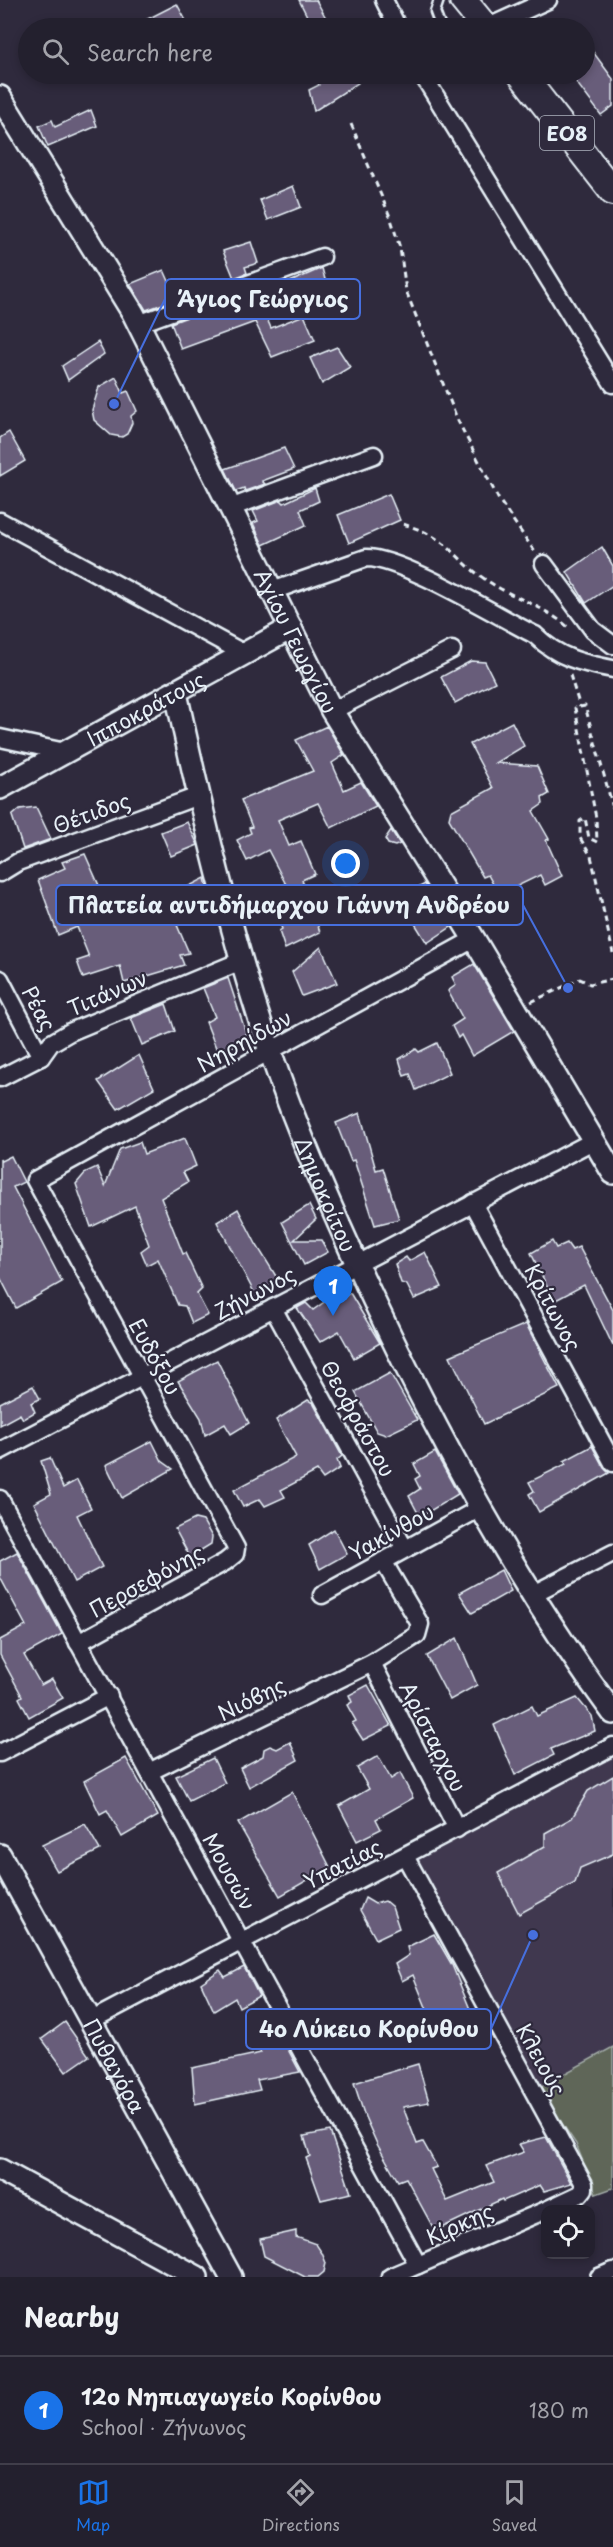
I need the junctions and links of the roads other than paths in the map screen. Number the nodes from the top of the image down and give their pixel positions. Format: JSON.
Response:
{"nodes":[{"id":1,"x":384,"y":0,"type":"edge"},
{"id":2,"x":439,"y":0,"type":"edge"},
{"id":3,"x":464,"y":0,"type":"edge"},
{"id":4,"x":548,"y":0,"type":"edge"},
{"id":5,"x":393,"y":18,"type":"edge"},
{"id":6,"x":437,"y":18,"type":"edge"},
{"id":7,"x":478,"y":18,"type":"edge"},
{"id":8,"x":508,"y":18,"type":"edge"},
{"id":9,"x":428,"y":84,"type":"edge"},
{"id":10,"x":529,"y":84,"type":"edge"},
{"id":11,"x":0,"y":97,"type":"edge"},
{"id":12,"x":613,"y":192,"type":"edge"},
{"id":13,"x":322,"y":256,"type":"dead end"},
{"id":14,"x":138,"y":324,"type":"junction"},
{"id":15,"x":613,"y":384,"type":"edge"},
{"id":16,"x":374,"y":455,"type":"dead end"},
{"id":17,"x":230,"y":508,"type":"junction"},
{"id":18,"x":0,"y":521,"type":"edge"},
{"id":19,"x":544,"y":564,"type":"road end"},
{"id":20,"x":272,"y":591,"type":"junction"},
{"id":21,"x":291,"y":628,"type":"junction"},
{"id":22,"x":613,"y":645,"type":"edge"},
{"id":23,"x":452,"y":650,"type":"dead end"},
{"id":24,"x":243,"y":653,"type":"junction"},
{"id":25,"x":613,"y":669,"type":"edge"},
{"id":26,"x":176,"y":693,"type":"junction"},
{"id":27,"x":332,"y":711,"type":"junction"},
{"id":28,"x":0,"y":738,"type":"edge"},
{"id":29,"x":65,"y":752,"type":"junction"},
{"id":30,"x":0,"y":788,"type":"edge"},
{"id":31,"x":198,"y":796,"type":"junction"},
{"id":32,"x":0,"y":873,"type":"edge"},
{"id":33,"x":474,"y":939,"type":"junction"},
{"id":34,"x":241,"y":961,"type":"junction"},
{"id":35,"x":0,"y":980,"type":"edge"},
{"id":36,"x":270,"y":1051,"type":"junction"},
{"id":37,"x":41,"y":1057,"type":"junction"},
{"id":38,"x":0,"y":1078,"type":"edge"},
{"id":39,"x":593,"y":1141,"type":"junction"},
{"id":40,"x":613,"y":1173,"type":"edge"},
{"id":41,"x":35,"y":1180,"type":"joint"},
{"id":42,"x":473,"y":1203,"type":"junction"},
{"id":43,"x":357,"y":1264,"type":"junction"},
{"id":44,"x":273,"y":1308,"type":"junction"},
{"id":45,"x":142,"y":1377,"type":"junction"},
{"id":46,"x":0,"y":1451,"type":"edge"},
{"id":47,"x":613,"y":1463,"type":"edge"},
{"id":48,"x":0,"y":1499,"type":"edge"},
{"id":49,"x":482,"y":1507,"type":"junction"},
{"id":50,"x":405,"y":1549,"type":"junction"},
{"id":51,"x":613,"y":1553,"type":"edge"},
{"id":52,"x":235,"y":1554,"type":"joint"},
{"id":53,"x":383,"y":1561,"type":"junction"},
{"id":54,"x":322,"y":1594,"type":"dead end"},
{"id":55,"x":531,"y":1595,"type":"junction"},
{"id":56,"x":78,"y":1643,"type":"junction"},
{"id":57,"x":372,"y":1663,"type":"junction"},
{"id":58,"x":109,"y":1696,"type":"junction"},
{"id":59,"x":613,"y":1713,"type":"edge"},
{"id":60,"x":613,"y":1746,"type":"edge"},
{"id":61,"x":0,"y":1753,"type":"edge"},
{"id":62,"x":149,"y":1772,"type":"junction"},
{"id":63,"x":457,"y":1829,"type":"junction"},
{"id":64,"x":0,"y":1855,"type":"edge"},
{"id":65,"x":405,"y":1856,"type":"junction"},
{"id":66,"x":243,"y":1940,"type":"junction"},
{"id":67,"x":92,"y":2020,"type":"junction"},
{"id":68,"x":0,"y":2170,"type":"edge"},
{"id":69,"x":584,"y":2189,"type":"joint"},
{"id":70,"x":558,"y":2205,"type":"edge"},
{"id":71,"x":541,"y":2212,"type":"edge"},
{"id":72,"x":418,"y":2265,"type":"junction"},
{"id":73,"x":613,"y":2271,"type":"edge"},
{"id":74,"x":197,"y":2277,"type":"edge"},
{"id":75,"x":231,"y":2277,"type":"edge"},
{"id":76,"x":390,"y":2277,"type":"edge"},
{"id":77,"x":599,"y":2277,"type":"edge"}],
"edges":[{"from":1,"to":5,"type":"street"},
{"from":2,"to":6,"type":"lane"},
{"from":3,"to":7,"type":"main road"},
{"from":4,"to":8,"type":"street"},
{"from":9,"to":15,"type":"street"},
{"from":10,"to":12,"type":"main road","number":"ΕΟ8"},
{"from":11,"to":14,"type":"street","name":"Αγίου Γεωργίου"},
{"from":13,"to":14,"type":"street"},
{"from":14,"to":17,"type":"street","name":"Αγίου Γεωργίου"},
{"from":16,"to":17,"type":"street"},
{"from":17,"to":20,"type":"street","name":"Αγίου Γεωργίου"},
{"from":18,"to":24,"type":"street"},
{"from":19,"to":22,"type":"street"},
{"from":20,"to":21,"type":"street","name":"Αγίου Γεωργίου"},
{"from":20,"to":25,"type":"street"},
{"from":21,"to":24,"type":"street","name":"Ιπποκράτους"},
{"from":21,"to":27,"type":"street","name":"Αγίου Γεωργίου"},
{"from":23,"to":27,"type":"street"},
{"from":24,"to":26,"type":"street","name":"Ιπποκράτους"},
{"from":26,"to":29,"type":"street","name":"Ιπποκράτους"},
{"from":26,"to":31,"type":"street","name":"Δημοκρίτου"},
{"from":27,"to":33,"type":"street","name":"Αγίου Γεωργίου"},
{"from":28,"to":29,"type":"street"},
{"from":29,"to":30,"type":"street","name":"Ιπποκράτους"},
{"from":31,"to":32,"type":"street","name":"Θέτιδος"},
{"from":31,"to":34,"type":"street","name":"Δημοκρίτου"},
{"from":33,"to":36,"type":"street","name":"Νηρηίδων"},
{"from":33,"to":39,"type":"street","name":"Αγίου Γεωργίου"},
{"from":34,"to":36,"type":"street","name":"Δημοκρίτου"},
{"from":34,"to":37,"type":"street","name":"Τιτάνων"},
{"from":35,"to":37,"type":"street","name":"Ρέας"},
{"from":36,"to":41,"type":"street","name":"Νηρηίδων"},
{"from":36,"to":43,"type":"street","name":"Δημοκρίτου"},
{"from":37,"to":38,"type":"street","name":"Τιτάνων"},
{"from":39,"to":40,"type":"street","name":"Αγίου Γεωργίου"},
{"from":39,"to":42,"type":"street","name":"Ζήνωνος"},
{"from":41,"to":45,"type":"street","name":"Ευδόξου"},
{"from":42,"to":43,"type":"street","name":"Ζήνωνος"},
{"from":42,"to":47,"type":"street","name":"Κρίτωνος"},
{"from":43,"to":44,"type":"street","name":"Ζήνωνος"},
{"from":43,"to":49,"type":"street","name":"Δημοκρίτου"},
{"from":44,"to":45,"type":"street","name":"Ζήνωνος"},
{"from":44,"to":50,"type":"street","name":"Θεοφράστου"},
{"from":45,"to":46,"type":"street","name":"Ζήνωνος"},
{"from":45,"to":52,"type":"street","name":"Ευδόξου"},
{"from":48,"to":56,"type":"street","name":"Μουσών"},
{"from":49,"to":50,"type":"street","name":"Υακίνθου"},
{"from":49,"to":55,"type":"street","name":"Δημοκρίτου"},
{"from":50,"to":53,"type":"street","name":"Υακίνθου"},
{"from":51,"to":55,"type":"street"},
{"from":52,"to":56,"type":"street","name":"Περσεφόνης"},
{"from":53,"to":54,"type":"street","name":"Υακίνθου"},
{"from":53,"to":57,"type":"street","name":"Νιόβης"},
{"from":55,"to":59,"type":"street","name":"Δημοκρίτου"},
{"from":56,"to":58,"type":"street","name":"Μουσών"},
{"from":57,"to":62,"type":"street","name":"Νιόβης"},
{"from":57,"to":63,"type":"street","name":"Αρίσταρχου"},
{"from":58,"to":61,"type":"street"},
{"from":58,"to":62,"type":"street","name":"Μουσών"},
{"from":60,"to":63,"type":"street","name":"Υπατίας"},
{"from":62,"to":66,"type":"street","name":"Μουσών"},
{"from":63,"to":65,"type":"street","name":"Υπατίας"},
{"from":64,"to":67,"type":"street","name":"Πυθαγόρα"},
{"from":65,"to":66,"type":"street","name":"Υπατίας"},
{"from":65,"to":69,"type":"street","name":"Κλειούς"},
{"from":66,"to":67,"type":"street","name":"Υπατίας"},
{"from":66,"to":72,"type":"street","name":"Μουσών"},
{"from":67,"to":75,"type":"street","name":"Πυθαγόρα"},
{"from":68,"to":74,"type":"street"},
{"from":69,"to":70,"type":"street","name":"Κίρκης"},
{"from":71,"to":72,"type":"street","name":"Κίρκης"},
{"from":72,"to":76,"type":"street","name":"Κίρκης"},
{"from":73,"to":77,"type":"street"}]}
